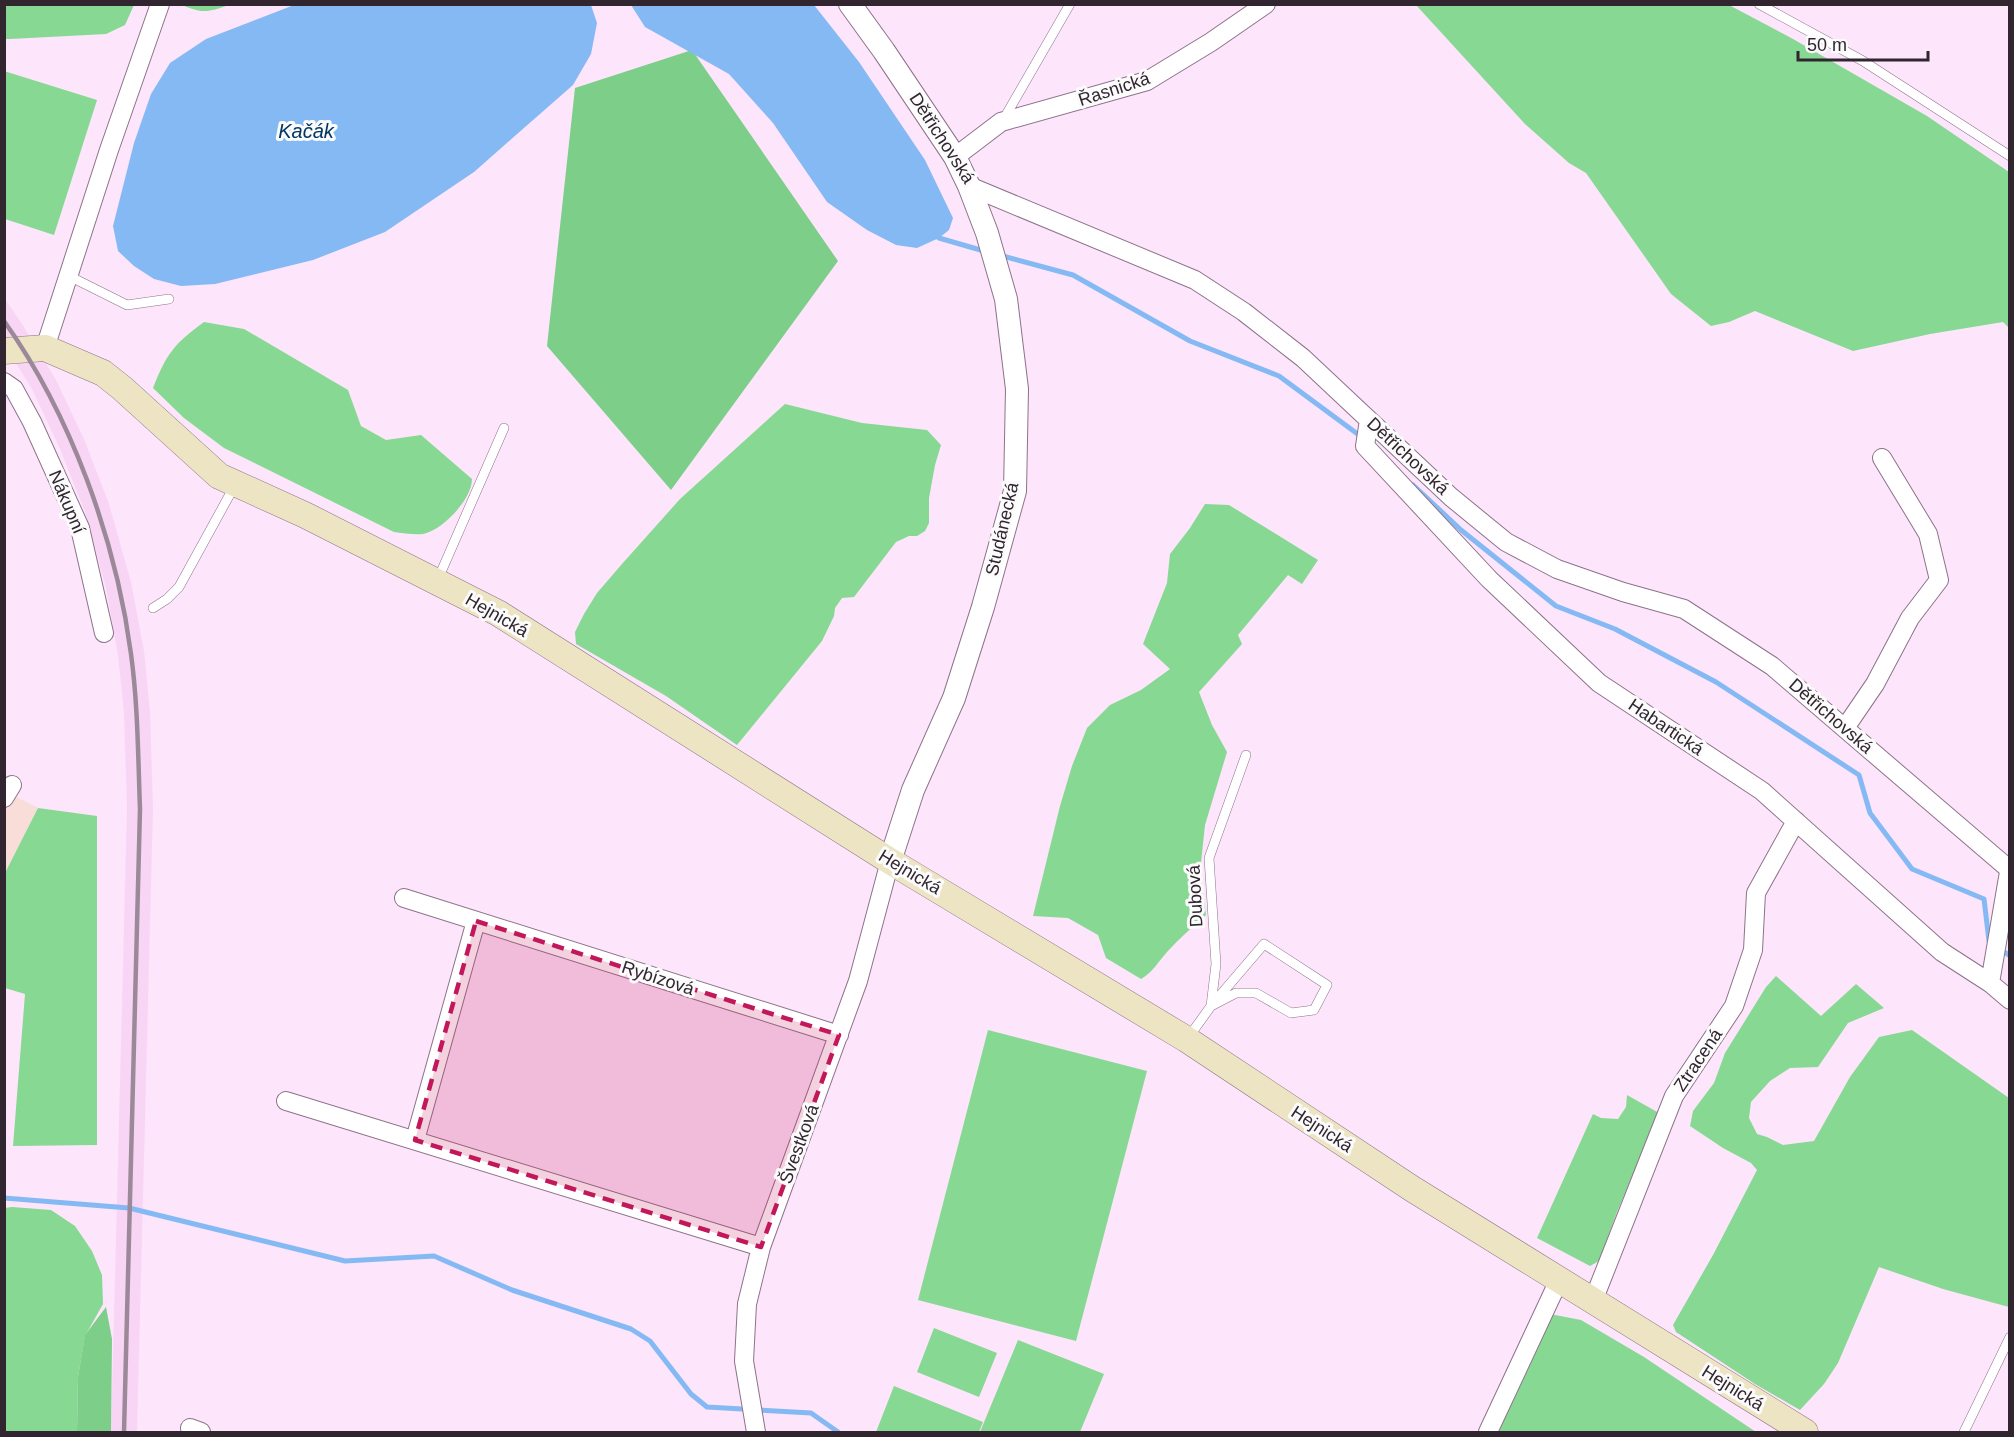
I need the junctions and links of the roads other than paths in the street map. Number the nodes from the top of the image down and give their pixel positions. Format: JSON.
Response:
{"nodes":[{"id":1,"x":160,"y":4,"type":"edge"},
{"id":2,"x":849,"y":4,"type":"edge"},
{"id":3,"x":1070,"y":4,"type":"edge"},
{"id":4,"x":1266,"y":4,"type":"edge"},
{"id":5,"x":1759,"y":4,"type":"edge"},
{"id":6,"x":1001,"y":122,"type":"junction"},
{"id":7,"x":2010,"y":156,"type":"edge"},
{"id":8,"x":955,"y":157,"type":"junction"},
{"id":9,"x":969,"y":186,"type":"junction"},
{"id":10,"x":69,"y":276,"type":"junction"},
{"id":11,"x":168,"y":299,"type":"dead end"},
{"id":12,"x":45,"y":348,"type":"junction"},
{"id":13,"x":7,"y":351,"type":"edge"},
{"id":14,"x":4,"y":382,"type":"edge"},
{"id":15,"x":1369,"y":420,"type":"junction"},
{"id":16,"x":504,"y":428,"type":"dead end"},
{"id":17,"x":1882,"y":458,"type":"dead end"},
{"id":18,"x":236,"y":483,"type":"junction"},
{"id":19,"x":436,"y":581,"type":"junction"},
{"id":20,"x":153,"y":608,"type":"dead end"},
{"id":21,"x":104,"y":633,"type":"dead end"},
{"id":22,"x":1845,"y":728,"type":"junction"},
{"id":23,"x":1246,"y":755,"type":"dead end"},
{"id":24,"x":1796,"y":821,"type":"junction"},
{"id":25,"x":890,"y":861,"type":"junction"},
{"id":26,"x":2009,"y":868,"type":"edge"},
{"id":27,"x":404,"y":898,"type":"dead end"},
{"id":28,"x":476,"y":921,"type":"junction"},
{"id":29,"x":1990,"y":983,"type":"junction"},
{"id":30,"x":2010,"y":1000,"type":"edge"},
{"id":31,"x":1211,"y":1006,"type":"junction"},
{"id":32,"x":839,"y":1035,"type":"junction"},
{"id":33,"x":1186,"y":1040,"type":"junction"},
{"id":34,"x":286,"y":1101,"type":"dead end"},
{"id":35,"x":415,"y":1140,"type":"junction"},
{"id":36,"x":761,"y":1247,"type":"junction"},
{"id":37,"x":1559,"y":1280,"type":"junction"},
{"id":38,"x":1593,"y":1301,"type":"junction"},
{"id":39,"x":2010,"y":1337,"type":"edge"},
{"id":40,"x":756,"y":1432,"type":"edge"},
{"id":41,"x":1488,"y":1432,"type":"edge"},
{"id":42,"x":1805,"y":1432,"type":"edge"},
{"id":43,"x":1964,"y":1432,"type":"edge"}],
"edges":[{"from":1,"to":10,"type":"street"},
{"from":2,"to":8,"type":"street","name":"Dětřichovská"},
{"from":3,"to":6,"type":"lane"},
{"from":4,"to":6,"type":"street","name":"Řasnická"},
{"from":5,"to":7,"type":"lane"},
{"from":6,"to":8,"type":"street","name":"Řasnická"},
{"from":8,"to":9,"type":"street","name":"Dětřichovská"},
{"from":9,"to":15,"type":"street","name":"Dětřichovská"},
{"from":9,"to":25,"type":"street","name":"Studánecká"},
{"from":10,"to":11,"type":"lane"},
{"from":10,"to":12,"type":"street"},
{"from":12,"to":13,"type":"main road","name":"Hejnická"},
{"from":12,"to":18,"type":"main road","name":"Hejnická"},
{"from":13,"to":14,"type":"street","name":"Nákupní"},
{"from":14,"to":21,"type":"street","name":"Nákupní"},
{"from":15,"to":22,"type":"street","name":"Dětřichovská"},
{"from":15,"to":24,"type":"street","name":"Habartická"},
{"from":16,"to":19,"type":"lane"},
{"from":17,"to":22,"type":"street"},
{"from":18,"to":19,"type":"main road","name":"Hejnická"},
{"from":18,"to":20,"type":"lane"},
{"from":19,"to":25,"type":"main road","name":"Hejnická"},
{"from":22,"to":26,"type":"street","name":"Dětřichovská"},
{"from":23,"to":31,"type":"lane","name":"Dubová"},
{"from":24,"to":29,"type":"street","name":"Habartická"},
{"from":24,"to":38,"type":"street","name":"Ztracená"},
{"from":25,"to":32,"type":"street","name":"Švestková"},
{"from":25,"to":33,"type":"main road","name":"Hejnická"},
{"from":26,"to":29,"type":"street"},
{"from":27,"to":28,"type":"street","name":"Rybízová"},
{"from":28,"to":32,"type":"street","name":"Rybízová"},
{"from":28,"to":35,"type":"street"},
{"from":29,"to":30,"type":"street","name":"Habartická"},
{"from":31,"to":31,"type":"lane"},
{"from":31,"to":33,"type":"lane"},
{"from":32,"to":36,"type":"street","name":"Švestková"},
{"from":33,"to":37,"type":"main road","name":"Hejnická"},
{"from":34,"to":35,"type":"street"},
{"from":35,"to":36,"type":"street"},
{"from":36,"to":40,"type":"street","name":"Švestková"},
{"from":37,"to":38,"type":"main road","name":"Hejnická"},
{"from":37,"to":41,"type":"street"},
{"from":38,"to":42,"type":"main road","name":"Hejnická"},
{"from":39,"to":43,"type":"lane"}]}
